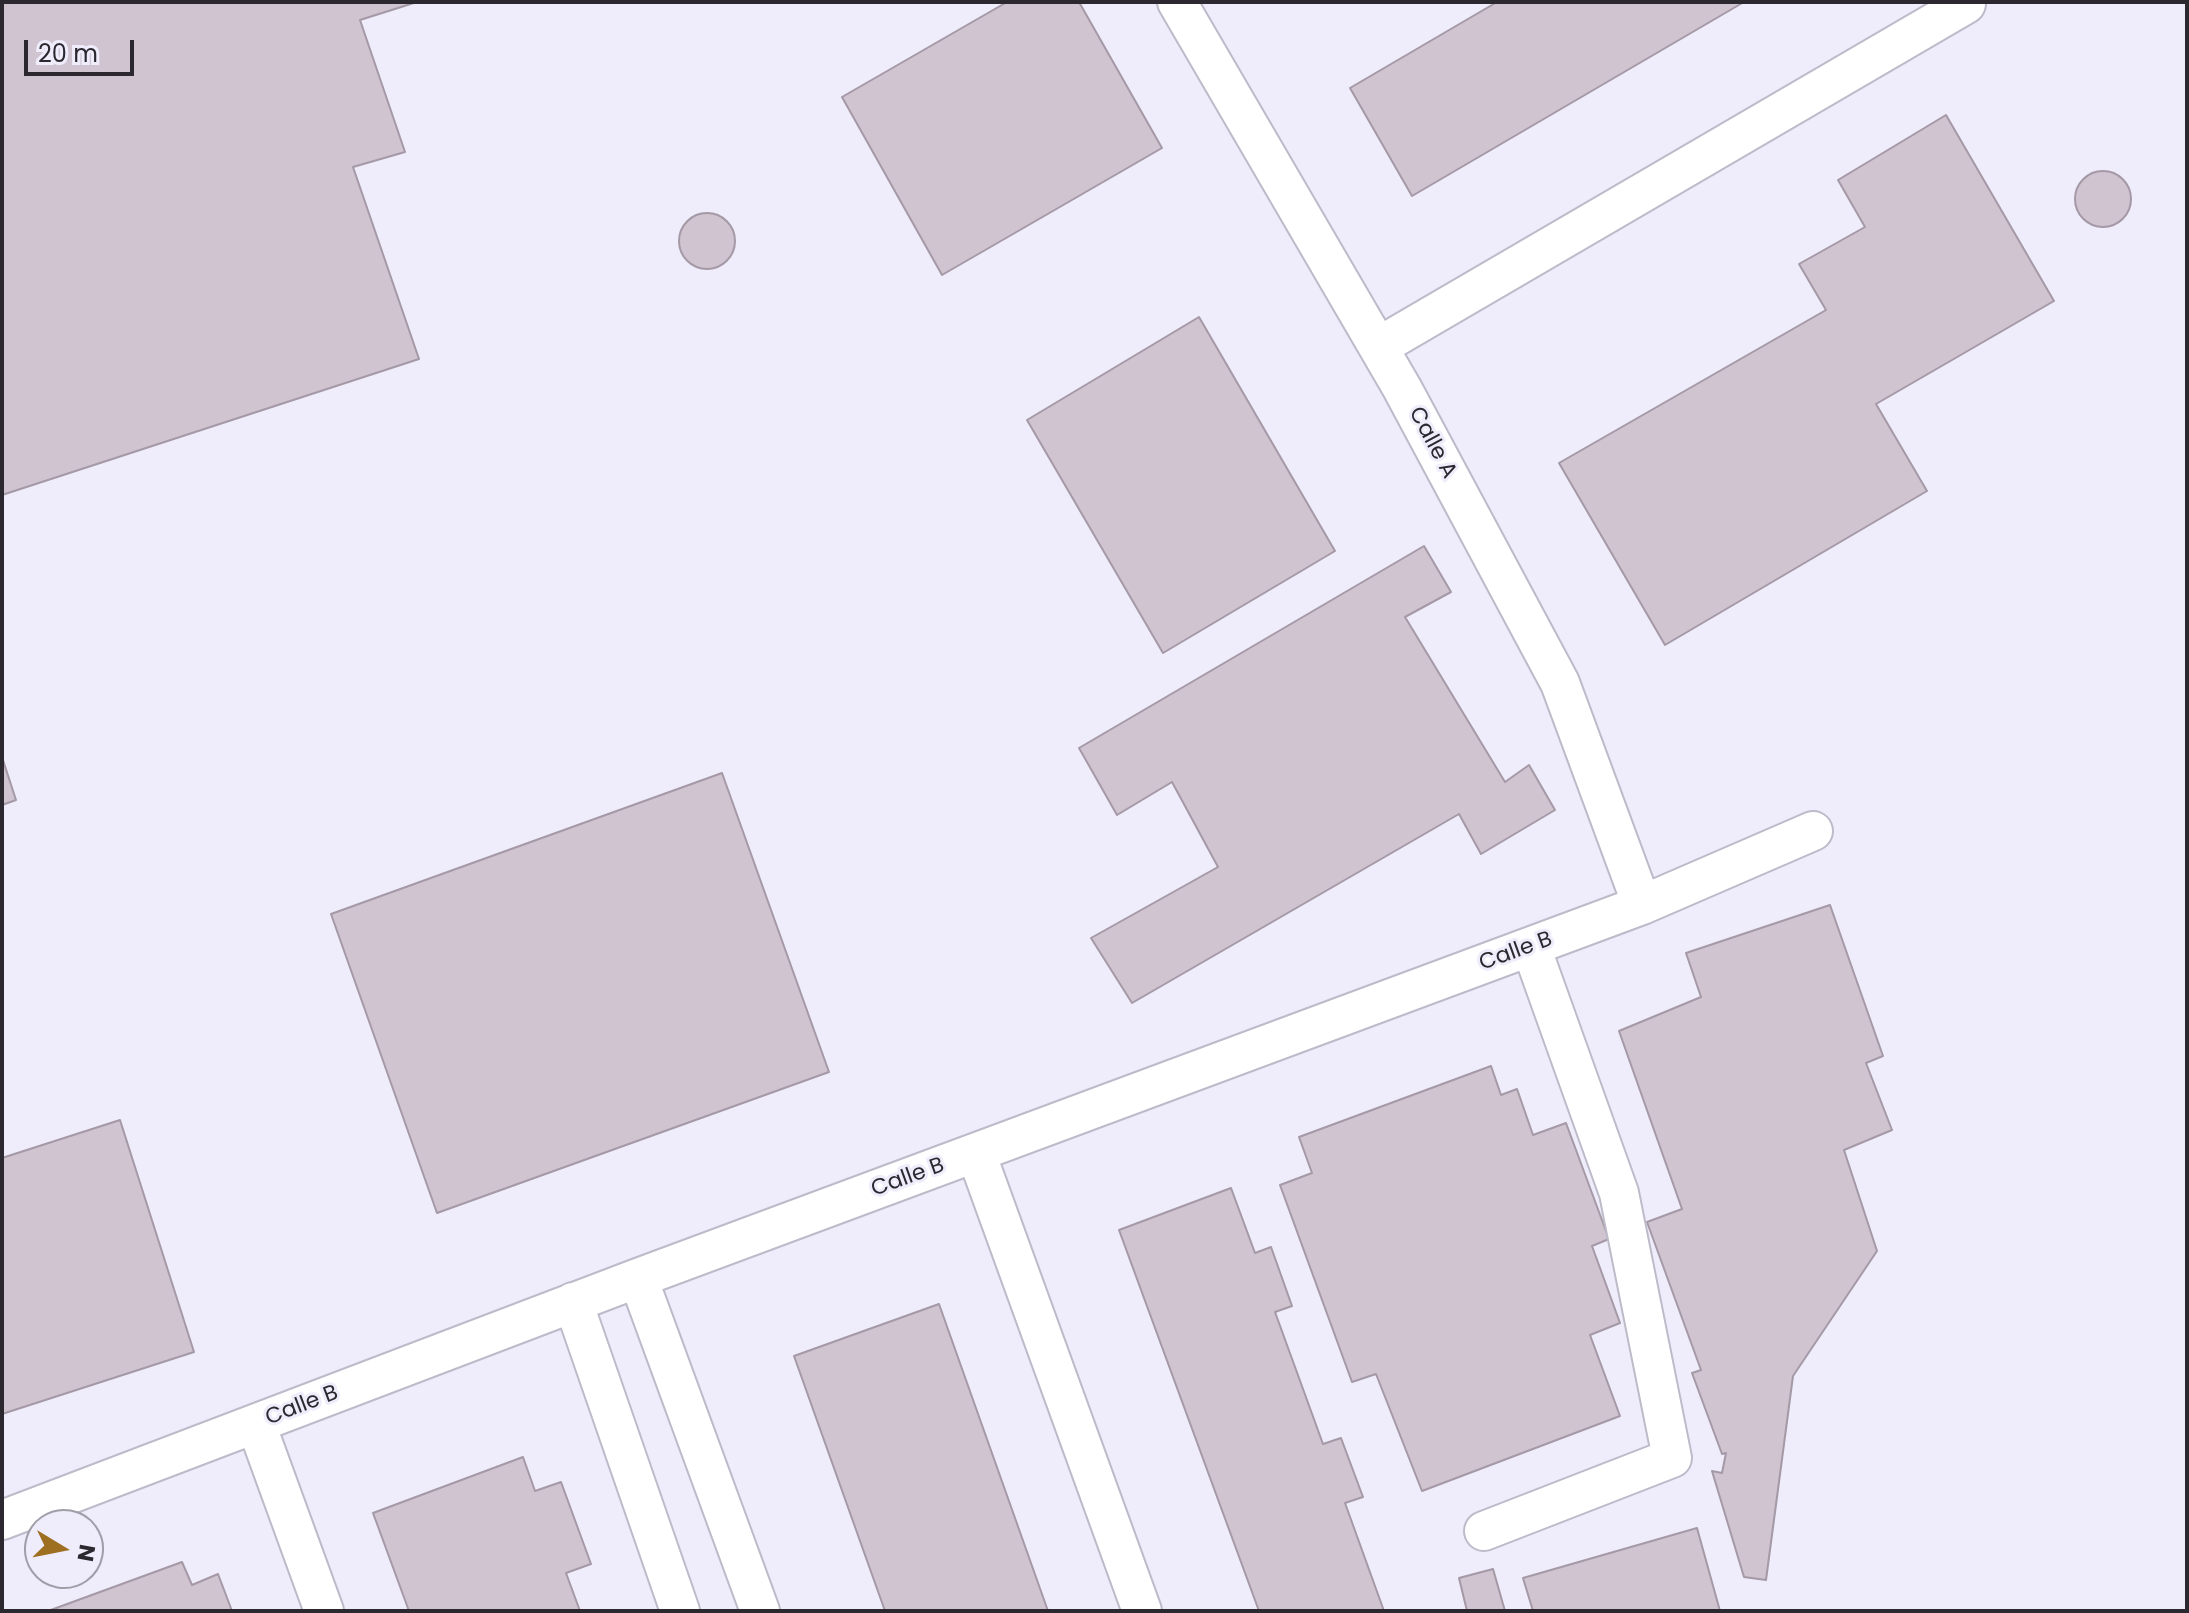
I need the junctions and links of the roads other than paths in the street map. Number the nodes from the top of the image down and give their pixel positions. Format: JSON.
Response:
{"nodes":[{"id":1,"x":1177,"y":2,"type":"edge"},
{"id":2,"x":1966,"y":4,"type":"dead end"},
{"id":3,"x":1378,"y":347,"type":"junction"},
{"id":4,"x":1813,"y":831,"type":"dead end"},
{"id":5,"x":1642,"y":905,"type":"junction"},
{"id":6,"x":1531,"y":947,"type":"junction"},
{"id":7,"x":976,"y":1153,"type":"junction"},
{"id":8,"x":638,"y":1278,"type":"junction"},
{"id":9,"x":573,"y":1302,"type":"junction"},
{"id":10,"x":256,"y":1424,"type":"junction"},
{"id":11,"x":2,"y":1520,"type":"edge"},
{"id":12,"x":1484,"y":1531,"type":"dead end"},
{"id":13,"x":324,"y":1611,"type":"edge"},
{"id":14,"x":680,"y":1611,"type":"edge"},
{"id":15,"x":760,"y":1611,"type":"edge"},
{"id":16,"x":1142,"y":1611,"type":"edge"}],
"edges":[{"from":1,"to":3,"type":"street","name":"Calle A"},
{"from":2,"to":3,"type":"street"},
{"from":3,"to":5,"type":"street","name":"Calle A"},
{"from":4,"to":5,"type":"street","name":"Calle B"},
{"from":5,"to":6,"type":"street","name":"Calle B"},
{"from":6,"to":7,"type":"street","name":"Calle B"},
{"from":6,"to":12,"type":"street"},
{"from":7,"to":8,"type":"street","name":"Calle B"},
{"from":7,"to":16,"type":"street"},
{"from":8,"to":9,"type":"street","name":"Calle B"},
{"from":8,"to":15,"type":"street"},
{"from":9,"to":10,"type":"street","name":"Calle B"},
{"from":9,"to":14,"type":"street"},
{"from":10,"to":11,"type":"street","name":"Calle B"},
{"from":10,"to":13,"type":"street"}]}
